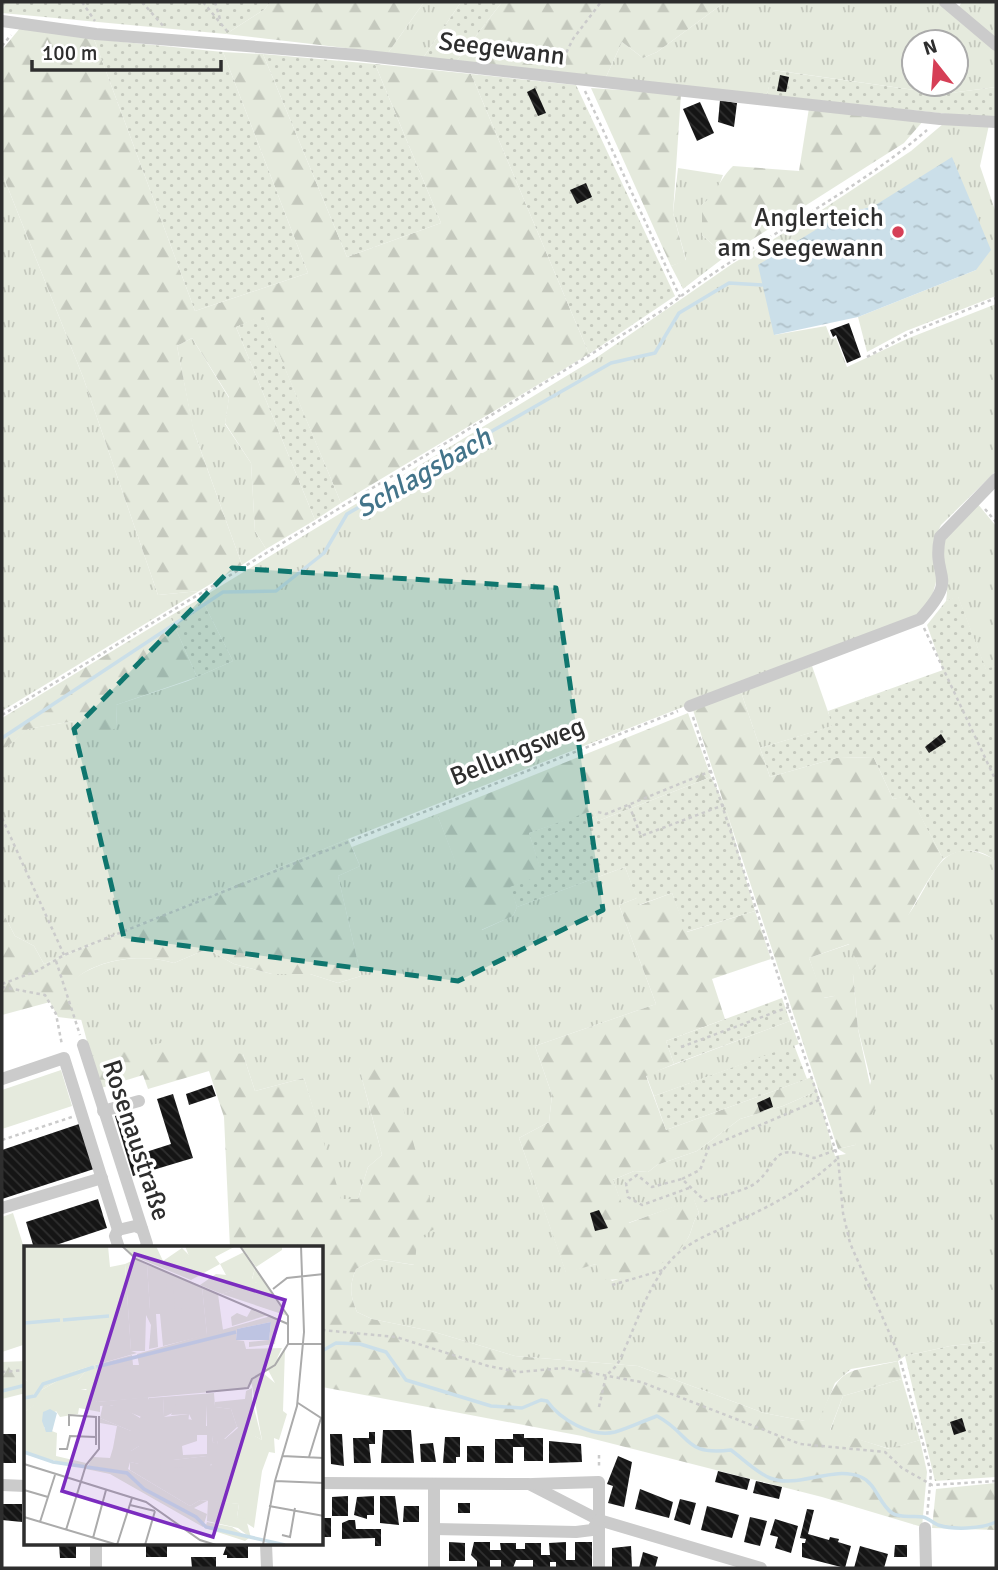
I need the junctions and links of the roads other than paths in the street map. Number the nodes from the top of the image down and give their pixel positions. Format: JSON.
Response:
{"nodes":[{"id":1,"x":945,"y":2,"type":"edge"},
{"id":2,"x":2,"y":21,"type":"edge"},
{"id":3,"x":996,"y":45,"type":"edge"},
{"id":4,"x":996,"y":122,"type":"edge"},
{"id":5,"x":996,"y":479,"type":"edge"},
{"id":6,"x":690,"y":706,"type":"road end"},
{"id":7,"x":83,"y":1045,"type":"road end"},
{"id":8,"x":2,"y":1079,"type":"edge"},
{"id":9,"x":139,"y":1101,"type":"dead end"},
{"id":10,"x":103,"y":1111,"type":"junction"},
{"id":11,"x":102,"y":1178,"type":"junction"},
{"id":12,"x":2,"y":1209,"type":"edge"},
{"id":13,"x":142,"y":1229,"type":"junction"},
{"id":14,"x":118,"y":1230,"type":"junction"},
{"id":15,"x":118,"y":1246,"type":"edge"},
{"id":16,"x":146,"y":1246,"type":"edge"},
{"id":17,"x":324,"y":1483,"type":"edge"},
{"id":18,"x":434,"y":1484,"type":"junction"},
{"id":19,"x":529,"y":1484,"type":"junction"},
{"id":20,"x":2,"y":1485,"type":"edge"},
{"id":21,"x":24,"y":1486,"type":"edge"},
{"id":22,"x":599,"y":1520,"type":"junction"},
{"id":23,"x":925,"y":1528,"type":"dead end"},
{"id":24,"x":434,"y":1530,"type":"junction"},
{"id":25,"x":96,"y":1546,"type":"edge"},
{"id":26,"x":266,"y":1546,"type":"edge"},
{"id":27,"x":96,"y":1568,"type":"edge"},
{"id":28,"x":267,"y":1568,"type":"edge"},
{"id":29,"x":434,"y":1568,"type":"edge"},
{"id":30,"x":599,"y":1568,"type":"edge"},
{"id":31,"x":761,"y":1568,"type":"edge"},
{"id":32,"x":926,"y":1568,"type":"edge"}],
"edges":[{"from":1,"to":3,"type":"street"},
{"from":2,"to":4,"type":"street","name":"Seegewann"},
{"from":5,"to":6,"type":"street"},
{"from":7,"to":10,"type":"street","name":"Rosenaustraße"},
{"from":8,"to":11,"type":"street"},
{"from":9,"to":10,"type":"street"},
{"from":10,"to":13,"type":"street","name":"Rosenaustraße"},
{"from":11,"to":12,"type":"street"},
{"from":11,"to":14,"type":"street"},
{"from":13,"to":14,"type":"street"},
{"from":13,"to":16,"type":"street","name":"Rosenaustraße"},
{"from":14,"to":15,"type":"street"},
{"from":17,"to":18,"type":"street"},
{"from":18,"to":19,"type":"street"},
{"from":18,"to":24,"type":"street"},
{"from":19,"to":22,"type":"street"},
{"from":19,"to":22,"type":"street"},
{"from":20,"to":21,"type":"street"},
{"from":22,"to":24,"type":"street"},
{"from":22,"to":30,"type":"street"},
{"from":22,"to":31,"type":"street"},
{"from":23,"to":32,"type":"street"},
{"from":24,"to":29,"type":"street"},
{"from":25,"to":27,"type":"street"},
{"from":26,"to":28,"type":"street"}]}
